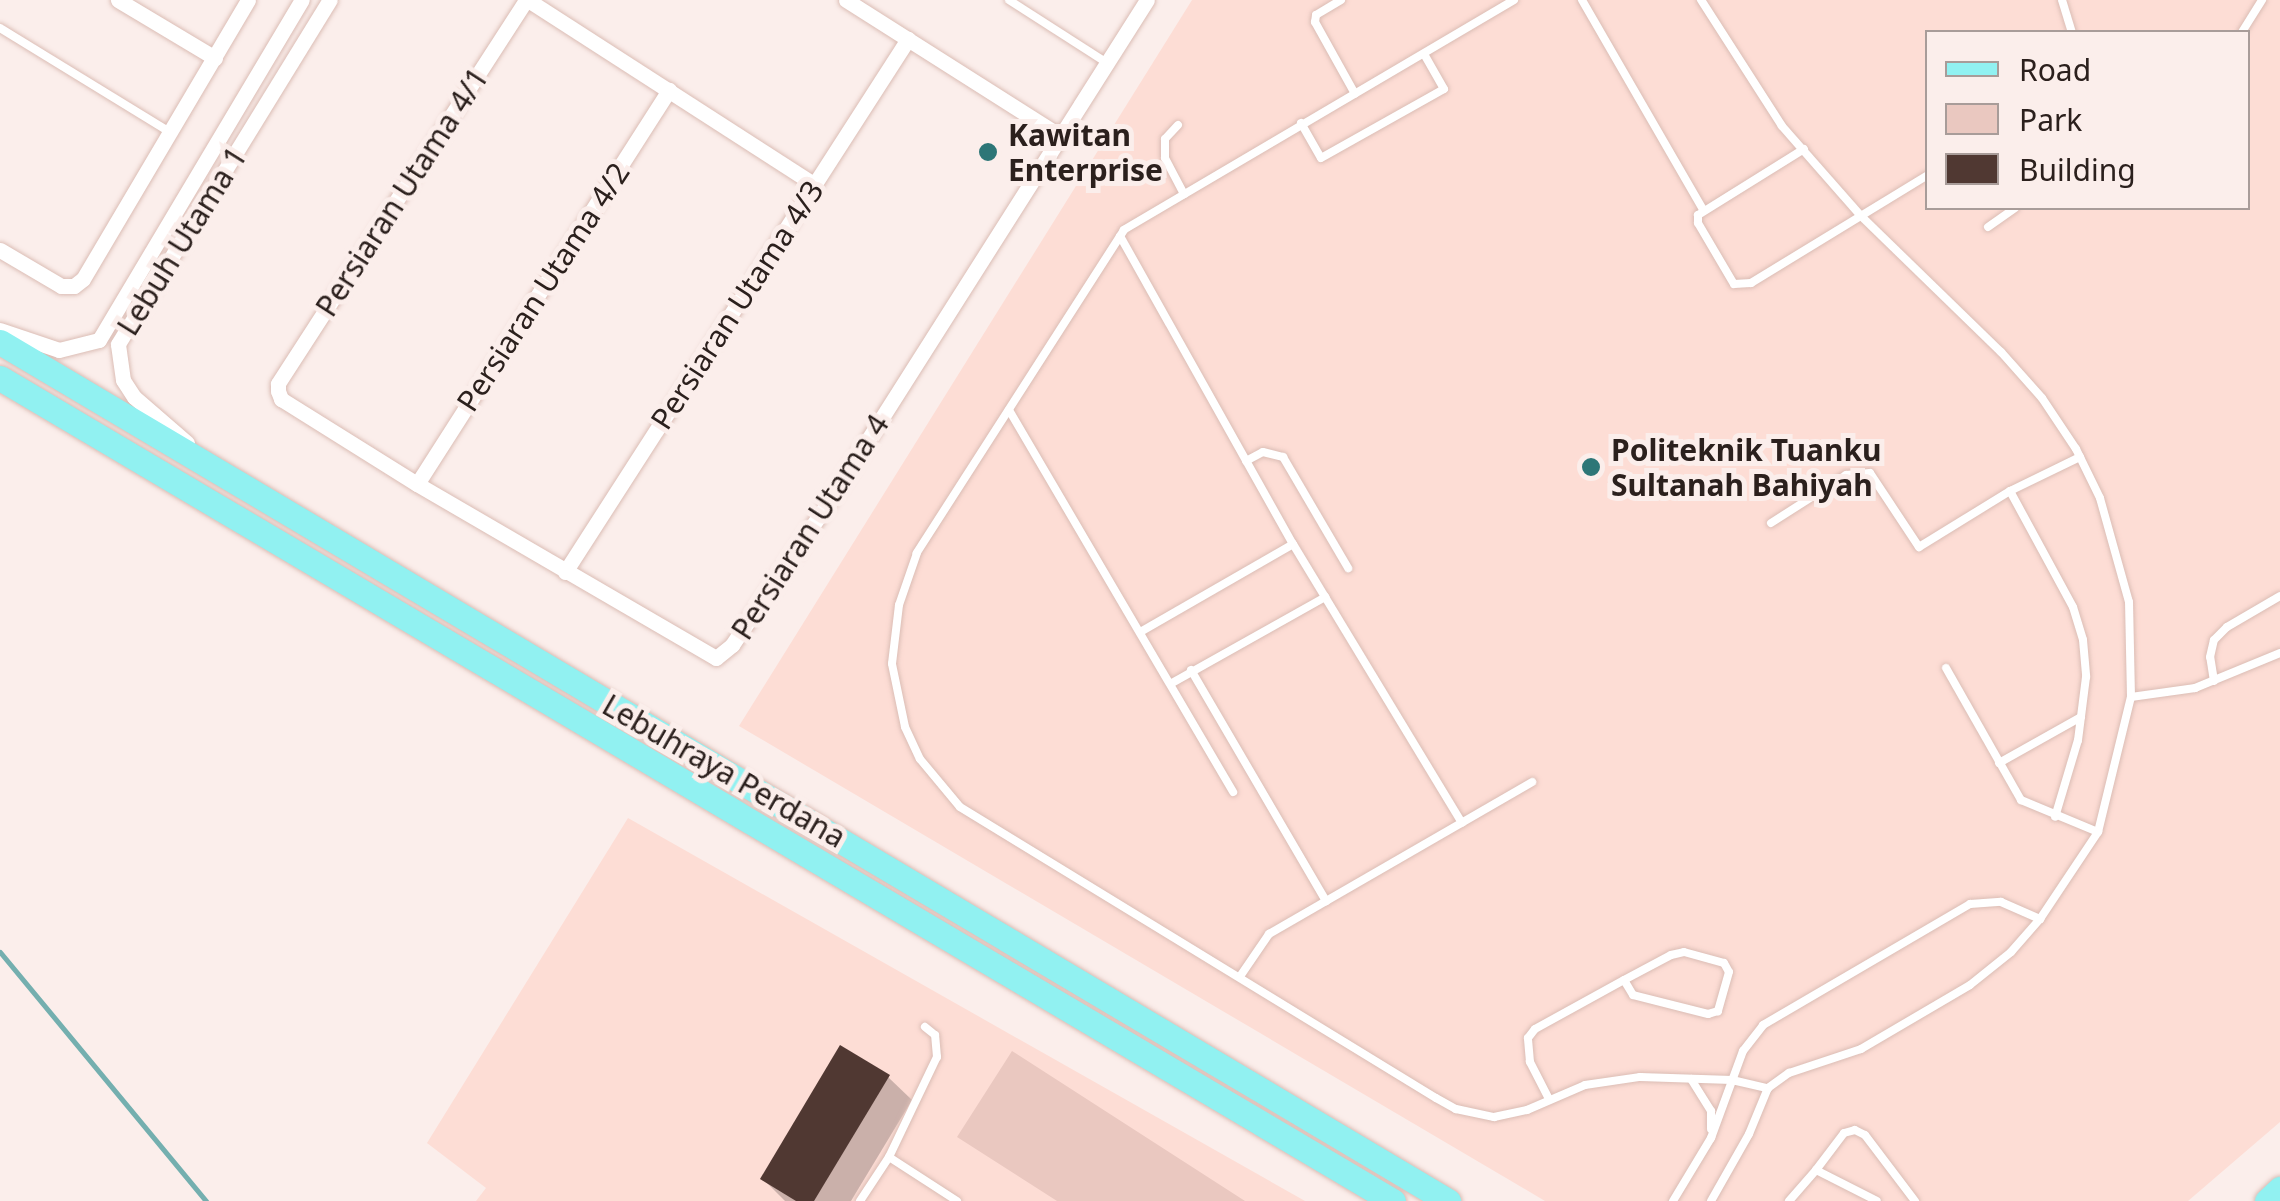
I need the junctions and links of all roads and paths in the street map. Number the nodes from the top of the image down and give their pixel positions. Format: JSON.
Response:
{"nodes":[{"id":1,"x":118,"y":0,"type":"edge"},
{"id":2,"x":248,"y":0,"type":"edge"},
{"id":3,"x":302,"y":0,"type":"edge"},
{"id":4,"x":330,"y":0,"type":"edge"},
{"id":5,"x":527,"y":0,"type":"edge"},
{"id":6,"x":846,"y":0,"type":"edge"},
{"id":7,"x":1010,"y":0,"type":"edge"},
{"id":8,"x":1147,"y":0,"type":"edge"},
{"id":9,"x":1341,"y":0,"type":"edge"},
{"id":10,"x":1514,"y":0,"type":"edge"},
{"id":11,"x":1582,"y":0,"type":"edge"},
{"id":12,"x":1701,"y":0,"type":"edge"},
{"id":13,"x":2062,"y":0,"type":"edge"},
{"id":14,"x":2262,"y":0,"type":"edge"},
{"id":15,"x":869,"y":6,"type":"edge"},
{"id":16,"x":0,"y":28,"type":"edge"},
{"id":17,"x":2071,"y":30,"type":"edge"},
{"id":18,"x":2243,"y":30,"type":"edge"},
{"id":19,"x":908,"y":39,"type":"junction"},
{"id":20,"x":1424,"y":54,"type":"junction"},
{"id":21,"x":215,"y":58,"type":"junction"},
{"id":22,"x":1107,"y":63,"type":"junction"},
{"id":23,"x":669,"y":90,"type":"junction"},
{"id":24,"x":1355,"y":94,"type":"junction"},
{"id":25,"x":1302,"y":124,"type":"junction"},
{"id":26,"x":1178,"y":125,"type":"dead end"},
{"id":27,"x":170,"y":132,"type":"junction"},
{"id":28,"x":1060,"y":136,"type":"junction"},
{"id":29,"x":1804,"y":149,"type":"junction"},
{"id":30,"x":1925,"y":177,"type":"edge"},
{"id":31,"x":814,"y":184,"type":"junction"},
{"id":32,"x":1184,"y":194,"type":"junction"},
{"id":33,"x":1703,"y":210,"type":"junction"},
{"id":34,"x":2012,"y":210,"type":"edge"},
{"id":35,"x":1861,"y":216,"type":"junction"},
{"id":36,"x":1988,"y":227,"type":"dead end"},
{"id":37,"x":1120,"y":236,"type":"junction"},
{"id":38,"x":0,"y":250,"type":"edge"},
{"id":39,"x":0,"y":330,"type":"edge"},
{"id":40,"x":0,"y":342,"type":"edge"},
{"id":41,"x":0,"y":378,"type":"edge"},
{"id":42,"x":278,"y":384,"type":"joint"},
{"id":43,"x":1009,"y":410,"type":"junction"},
{"id":44,"x":2080,"y":458,"type":"junction"},
{"id":45,"x":1246,"y":461,"type":"junction"},
{"id":46,"x":214,"y":466,"type":"junction"},
{"id":47,"x":417,"y":484,"type":"junction"},
{"id":48,"x":2010,"y":491,"type":"junction"},
{"id":49,"x":1770,"y":523,"type":"dead end"},
{"id":50,"x":1292,"y":544,"type":"junction"},
{"id":51,"x":1348,"y":568,"type":"dead end"},
{"id":52,"x":566,"y":572,"type":"junction"},
{"id":53,"x":2280,"y":596,"type":"edge"},
{"id":54,"x":1325,"y":597,"type":"junction"},
{"id":55,"x":1142,"y":631,"type":"junction"},
{"id":56,"x":2280,"y":653,"type":"edge"},
{"id":57,"x":1946,"y":668,"type":"dead end"},
{"id":58,"x":1192,"y":670,"type":"junction"},
{"id":59,"x":2214,"y":681,"type":"junction"},
{"id":60,"x":1172,"y":683,"type":"junction"},
{"id":61,"x":2132,"y":697,"type":"junction"},
{"id":62,"x":2081,"y":717,"type":"junction"},
{"id":63,"x":1999,"y":763,"type":"junction"},
{"id":64,"x":1532,"y":782,"type":"dead end"},
{"id":65,"x":1233,"y":792,"type":"dead end"},
{"id":66,"x":2055,"y":817,"type":"junction"},
{"id":67,"x":1462,"y":823,"type":"junction"},
{"id":68,"x":2098,"y":832,"type":"junction"},
{"id":69,"x":1326,"y":901,"type":"junction"},
{"id":70,"x":2040,"y":920,"type":"junction"},
{"id":71,"x":1241,"y":975,"type":"junction"},
{"id":72,"x":1624,"y":980,"type":"junction"},
{"id":73,"x":924,"y":1027,"type":"dead end"},
{"id":74,"x":1690,"y":1078,"type":"junction"},
{"id":75,"x":1732,"y":1080,"type":"junction"},
{"id":76,"x":1768,"y":1088,"type":"junction"},
{"id":77,"x":1549,"y":1099,"type":"junction"},
{"id":78,"x":1711,"y":1138,"type":"junction"},
{"id":79,"x":889,"y":1156,"type":"junction"},
{"id":80,"x":1816,"y":1170,"type":"junction"},
{"id":81,"x":2280,"y":1190,"type":"edge"},
{"id":82,"x":860,"y":1201,"type":"edge"},
{"id":83,"x":957,"y":1201,"type":"edge"},
{"id":84,"x":1393,"y":1201,"type":"edge"},
{"id":85,"x":1448,"y":1201,"type":"edge"},
{"id":86,"x":1673,"y":1201,"type":"edge"},
{"id":87,"x":1712,"y":1201,"type":"edge"},
{"id":88,"x":1788,"y":1201,"type":"edge"},
{"id":89,"x":1877,"y":1201,"type":"edge"},
{"id":90,"x":1915,"y":1201,"type":"edge"},
{"id":91,"x":2267,"y":1201,"type":"edge"}],
"edges":[{"from":1,"to":21,"type":"street"},
{"from":2,"to":21,"type":"street"},
{"from":3,"to":39,"type":"street","name":"Lebuh Utama 1"},
{"from":4,"to":46,"type":"street","name":"Lebuh Utama 1"},
{"from":5,"to":23,"type":"street"},
{"from":5,"to":42,"type":"street","name":"Persiaran Utama 4/1"},
{"from":6,"to":15,"type":"street"},
{"from":7,"to":22,"type":"lane"},
{"from":8,"to":22,"type":"street","name":"Persiaran Utama 4"},
{"from":9,"to":24,"type":"lane"},
{"from":10,"to":20,"type":"lane"},
{"from":11,"to":33,"type":"lane"},
{"from":12,"to":29,"type":"lane"},
{"from":13,"to":17,"type":"lane"},
{"from":14,"to":18,"type":"lane"},
{"from":15,"to":19,"type":"street"},
{"from":16,"to":27,"type":"lane"},
{"from":19,"to":28,"type":"street"},
{"from":19,"to":31,"type":"street","name":"Persiaran Utama 4/3"},
{"from":20,"to":24,"type":"lane"},
{"from":20,"to":25,"type":"lane"},
{"from":21,"to":27,"type":"street"},
{"from":22,"to":28,"type":"street","name":"Persiaran Utama 4"},
{"from":23,"to":31,"type":"street"},
{"from":23,"to":47,"type":"street","name":"Persiaran Utama 4/2"},
{"from":24,"to":25,"type":"lane"},
{"from":25,"to":32,"type":"lane"},
{"from":26,"to":32,"type":"lane"},
{"from":27,"to":38,"type":"street"},
{"from":28,"to":52,"type":"street","name":"Persiaran Utama 4"},
{"from":29,"to":33,"type":"lane"},
{"from":29,"to":35,"type":"lane"},
{"from":30,"to":35,"type":"lane"},
{"from":31,"to":52,"type":"street","name":"Persiaran Utama 4/3"},
{"from":32,"to":37,"type":"lane"},
{"from":33,"to":35,"type":"lane"},
{"from":34,"to":36,"type":"lane"},
{"from":35,"to":44,"type":"lane"},
{"from":37,"to":43,"type":"lane"},
{"from":37,"to":45,"type":"lane"},
{"from":40,"to":46,"type":"main road","name":"Lebuhraya Perdana"},
{"from":41,"to":84,"type":"main road","name":"Lebuhraya Perdana"},
{"from":42,"to":47,"type":"street","name":"Persiaran Utama 4"},
{"from":43,"to":55,"type":"lane"},
{"from":43,"to":71,"type":"lane"},
{"from":44,"to":48,"type":"lane"},
{"from":44,"to":61,"type":"lane"},
{"from":45,"to":50,"type":"lane"},
{"from":45,"to":51,"type":"lane"},
{"from":46,"to":85,"type":"main road","name":"Lebuhraya Perdana"},
{"from":47,"to":52,"type":"street","name":"Persiaran Utama 4"},
{"from":48,"to":49,"type":"lane"},
{"from":48,"to":62,"type":"lane"},
{"from":50,"to":54,"type":"lane"},
{"from":50,"to":55,"type":"lane"},
{"from":53,"to":59,"type":"lane"},
{"from":54,"to":58,"type":"lane"},
{"from":54,"to":67,"type":"lane"},
{"from":55,"to":60,"type":"lane"},
{"from":56,"to":59,"type":"lane"},
{"from":57,"to":63,"type":"lane"},
{"from":58,"to":60,"type":"lane"},
{"from":58,"to":69,"type":"lane"},
{"from":59,"to":61,"type":"lane"},
{"from":60,"to":65,"type":"lane"},
{"from":61,"to":68,"type":"lane"},
{"from":62,"to":63,"type":"lane"},
{"from":62,"to":66,"type":"lane"},
{"from":63,"to":66,"type":"lane"},
{"from":64,"to":67,"type":"lane"},
{"from":66,"to":68,"type":"lane"},
{"from":67,"to":69,"type":"lane"},
{"from":68,"to":70,"type":"lane"},
{"from":69,"to":71,"type":"lane"},
{"from":70,"to":75,"type":"lane"},
{"from":70,"to":76,"type":"lane"},
{"from":71,"to":77,"type":"lane"},
{"from":72,"to":72,"type":"lane"},
{"from":72,"to":77,"type":"lane"},
{"from":73,"to":79,"type":"lane"},
{"from":74,"to":75,"type":"lane"},
{"from":74,"to":77,"type":"lane"},
{"from":74,"to":78,"type":"lane"},
{"from":75,"to":76,"type":"lane"},
{"from":75,"to":78,"type":"lane"},
{"from":76,"to":87,"type":"lane"},
{"from":78,"to":86,"type":"lane"},
{"from":79,"to":82,"type":"lane"},
{"from":79,"to":83,"type":"lane"},
{"from":80,"to":88,"type":"lane"},
{"from":80,"to":89,"type":"lane"},
{"from":80,"to":90,"type":"lane"},
{"from":81,"to":91,"type":"main road"}]}
